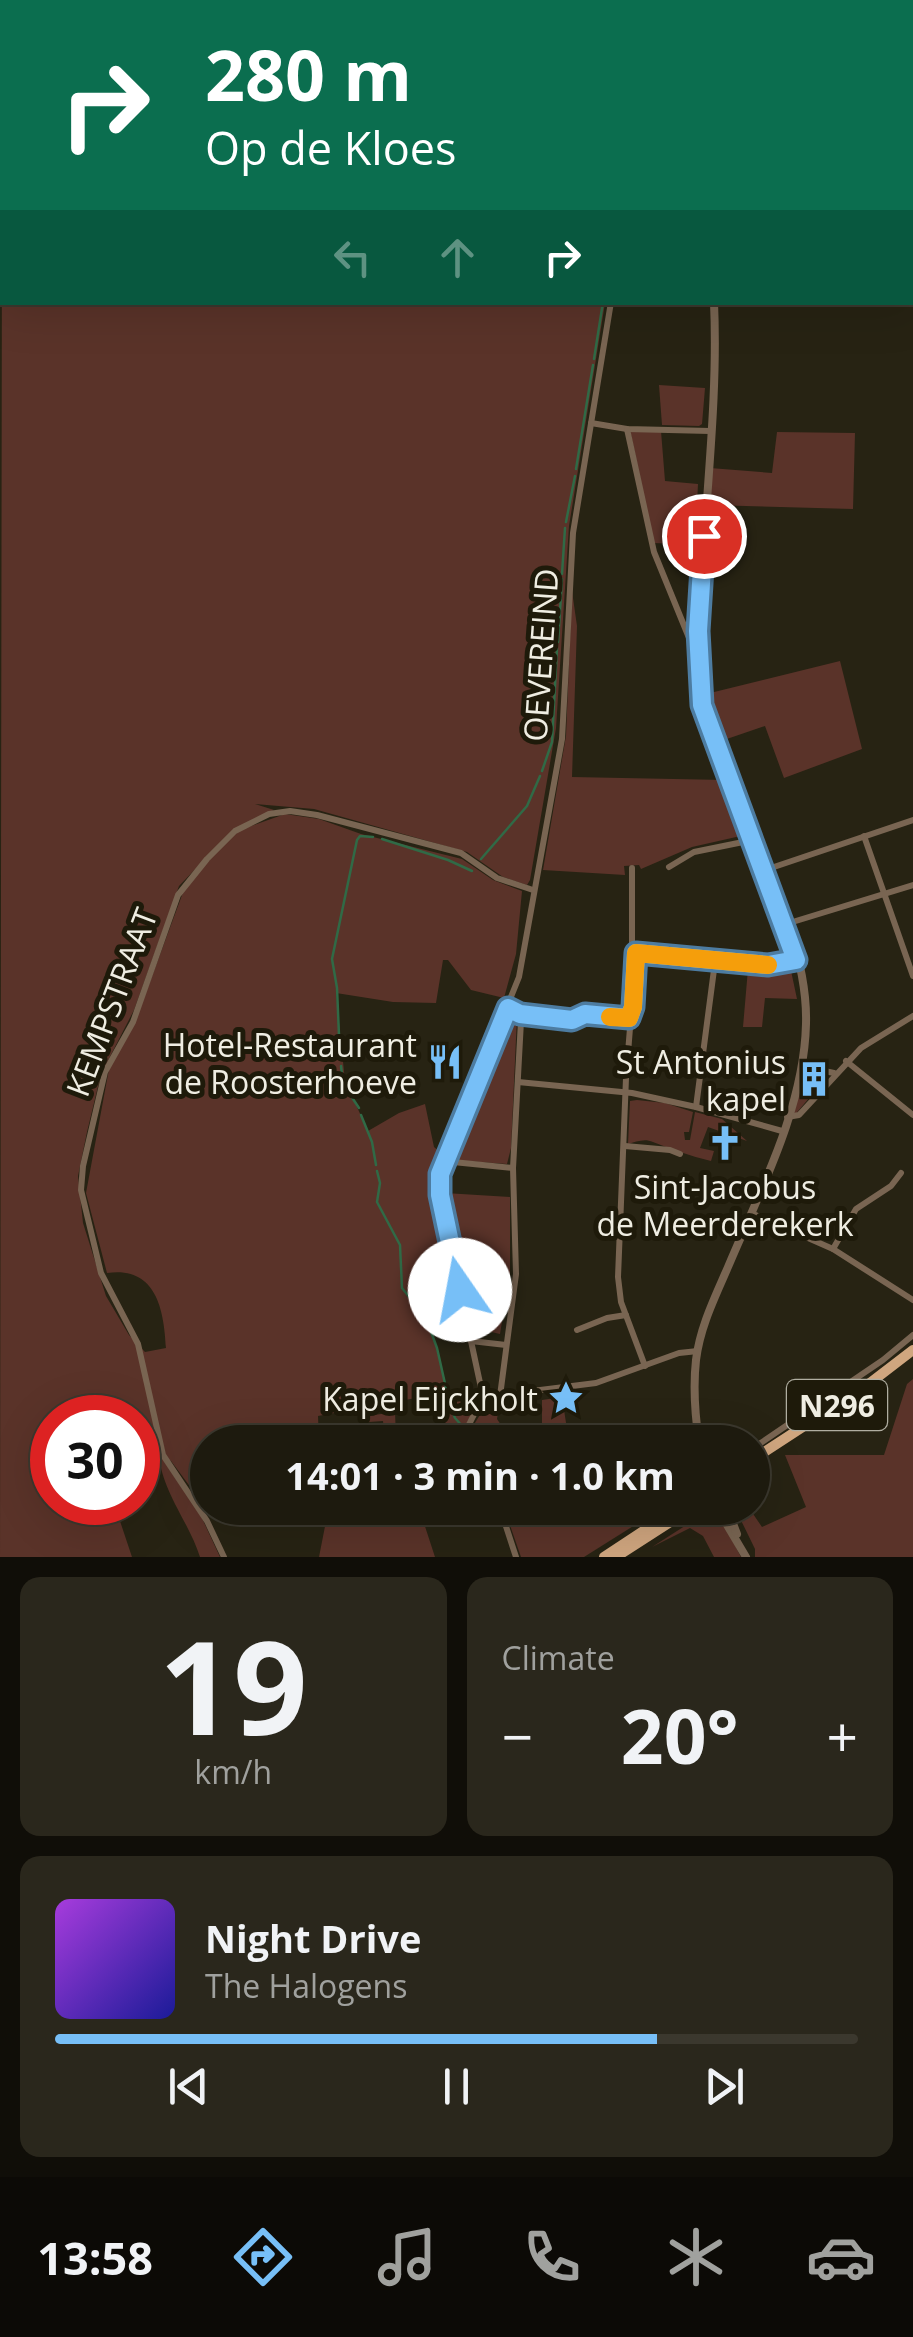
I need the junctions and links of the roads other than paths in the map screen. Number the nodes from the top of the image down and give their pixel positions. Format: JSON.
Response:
{"nodes":[{"id":1,"x":611,"y":305,"type":"edge"},
{"id":2,"x":714,"y":305,"type":"edge"},
{"id":3,"x":591,"y":423,"type":"junction"},
{"id":4,"x":627,"y":429,"type":"junction"},
{"id":5,"x":710,"y":431,"type":"junction"},
{"id":6,"x":698,"y":661,"type":"junction"},
{"id":7,"x":913,"y":820,"type":"edge"},
{"id":8,"x":864,"y":836,"type":"junction"},
{"id":9,"x":753,"y":840,"type":"junction"},
{"id":10,"x":669,"y":867,"type":"dead end"},
{"id":11,"x":632,"y":868,"type":"dead end"},
{"id":12,"x":765,"y":870,"type":"junction"},
{"id":13,"x":913,"y":885,"type":"edge"},
{"id":14,"x":533,"y":890,"type":"junction"},
{"id":15,"x":885,"y":894,"type":"junction"},
{"id":16,"x":786,"y":924,"type":"junction"},
{"id":17,"x":636,"y":953,"type":"junction"},
{"id":18,"x":796,"y":960,"type":"junction"},
{"id":19,"x":715,"y":962,"type":"junction"},
{"id":20,"x":913,"y":976,"type":"edge"},
{"id":21,"x":508,"y":1008,"type":"junction"},
{"id":22,"x":520,"y":1014,"type":"junction"},
{"id":23,"x":913,"y":1016,"type":"edge"},
{"id":24,"x":629,"y":1018,"type":"junction"},
{"id":25,"x":846,"y":1061,"type":"junction"},
{"id":26,"x":802,"y":1066,"type":"junction"},
{"id":27,"x":834,"y":1073,"type":"junction"},
{"id":28,"x":518,"y":1082,"type":"junction"},
{"id":29,"x":627,"y":1093,"type":"junction"},
{"id":30,"x":696,"y":1107,"type":"junction"},
{"id":31,"x":913,"y":1116,"type":"edge"},
{"id":32,"x":787,"y":1117,"type":"junction"},
{"id":33,"x":782,"y":1131,"type":"junction"},
{"id":34,"x":625,"y":1146,"type":"junction"},
{"id":35,"x":680,"y":1154,"type":"dead end"},
{"id":36,"x":442,"y":1162,"type":"junction"},
{"id":37,"x":513,"y":1168,"type":"junction"},
{"id":38,"x":901,"y":1173,"type":"dead end"},
{"id":39,"x":750,"y":1213,"type":"junction"},
{"id":40,"x":833,"y":1249,"type":"junction"},
{"id":41,"x":913,"y":1300,"type":"edge"},
{"id":42,"x":626,"y":1316,"type":"junction"},
{"id":43,"x":577,"y":1330,"type":"dead end"},
{"id":44,"x":913,"y":1335,"type":"edge"},
{"id":45,"x":471,"y":1341,"type":"junction"},
{"id":46,"x":506,"y":1345,"type":"junction"},
{"id":47,"x":913,"y":1350,"type":"edge"},
{"id":48,"x":698,"y":1351,"type":"junction"},
{"id":49,"x":645,"y":1366,"type":"junction"},
{"id":50,"x":500,"y":1396,"type":"junction"},
{"id":51,"x":482,"y":1397,"type":"junction"},
{"id":52,"x":468,"y":1425,"type":"edge"},
{"id":53,"x":697,"y":1425,"type":"edge"},
{"id":54,"x":770,"y":1445,"type":"edge"},
{"id":55,"x":770,"y":1447,"type":"edge"},
{"id":56,"x":506,"y":1525,"type":"edge"},
{"id":57,"x":652,"y":1525,"type":"edge"},
{"id":58,"x":666,"y":1525,"type":"edge"},
{"id":59,"x":727,"y":1525,"type":"edge"},
{"id":60,"x":734,"y":1525,"type":"edge"},
{"id":61,"x":744,"y":1552,"type":"edge"},
{"id":62,"x":224,"y":1557,"type":"edge"},
{"id":63,"x":516,"y":1557,"type":"edge"},
{"id":64,"x":604,"y":1557,"type":"edge"},
{"id":65,"x":616,"y":1557,"type":"edge"}],
"edges":[{"from":1,"to":3,"type":"street","name":"OEVEREIND"},
{"from":2,"to":5,"type":"street"},
{"from":3,"to":4,"type":"street"},
{"from":3,"to":14,"type":"street","name":"OEVEREIND"},
{"from":4,"to":5,"type":"street"},
{"from":4,"to":6,"type":"street"},
{"from":5,"to":6,"type":"street"},
{"from":6,"to":9,"type":"street"},
{"from":7,"to":8,"type":"street"},
{"from":8,"to":12,"type":"street"},
{"from":8,"to":15,"type":"street"},
{"from":9,"to":10,"type":"street"},
{"from":9,"to":12,"type":"street"},
{"from":11,"to":17,"type":"street"},
{"from":12,"to":16,"type":"street"},
{"from":13,"to":15,"type":"street"},
{"from":14,"to":21,"type":"street","name":"OEVEREIND"},
{"from":14,"to":62,"type":"street","name":"KEMPSTRAAT"},
{"from":15,"to":16,"type":"street"},
{"from":15,"to":20,"type":"street"},
{"from":16,"to":18,"type":"street"},
{"from":17,"to":19,"type":"street"},
{"from":17,"to":24,"type":"street"},
{"from":18,"to":19,"type":"street"},
{"from":18,"to":26,"type":"street"},
{"from":19,"to":30,"type":"street"},
{"from":21,"to":22,"type":"street"},
{"from":21,"to":36,"type":"street","name":"OEVEREIND"},
{"from":22,"to":24,"type":"street"},
{"from":22,"to":28,"type":"street"},
{"from":23,"to":25,"type":"street"},
{"from":24,"to":29,"type":"street"},
{"from":25,"to":27,"type":"street"},
{"from":25,"to":31,"type":"street"},
{"from":26,"to":27,"type":"street"},
{"from":26,"to":32,"type":"street"},
{"from":27,"to":32,"type":"street"},
{"from":28,"to":29,"type":"street"},
{"from":28,"to":37,"type":"street"},
{"from":29,"to":30,"type":"street"},
{"from":29,"to":34,"type":"street"},
{"from":30,"to":33,"type":"street"},
{"from":32,"to":33,"type":"street"},
{"from":33,"to":39,"type":"street"},
{"from":34,"to":35,"type":"street"},
{"from":34,"to":42,"type":"street"},
{"from":36,"to":37,"type":"street"},
{"from":36,"to":45,"type":"street"},
{"from":37,"to":46,"type":"street"},
{"from":38,"to":40,"type":"street"},
{"from":39,"to":40,"type":"street"},
{"from":39,"to":48,"type":"street"},
{"from":40,"to":41,"type":"street"},
{"from":42,"to":43,"type":"street"},
{"from":42,"to":49,"type":"street"},
{"from":44,"to":54,"type":"street"},
{"from":45,"to":46,"type":"street"},
{"from":45,"to":51,"type":"street"},
{"from":46,"to":50,"type":"street"},
{"from":47,"to":55,"type":"main road","number":"N296"},
{"from":48,"to":49,"type":"street"},
{"from":48,"to":53,"type":"street"},
{"from":49,"to":50,"type":"street"},
{"from":50,"to":51,"type":"street"},
{"from":51,"to":52,"type":"street"},
{"from":56,"to":63,"type":"street"},
{"from":57,"to":64,"type":"main road"},
{"from":58,"to":65,"type":"main road"},
{"from":59,"to":61,"type":"street"},
{"from":60,"to":61,"type":"street"}]}
